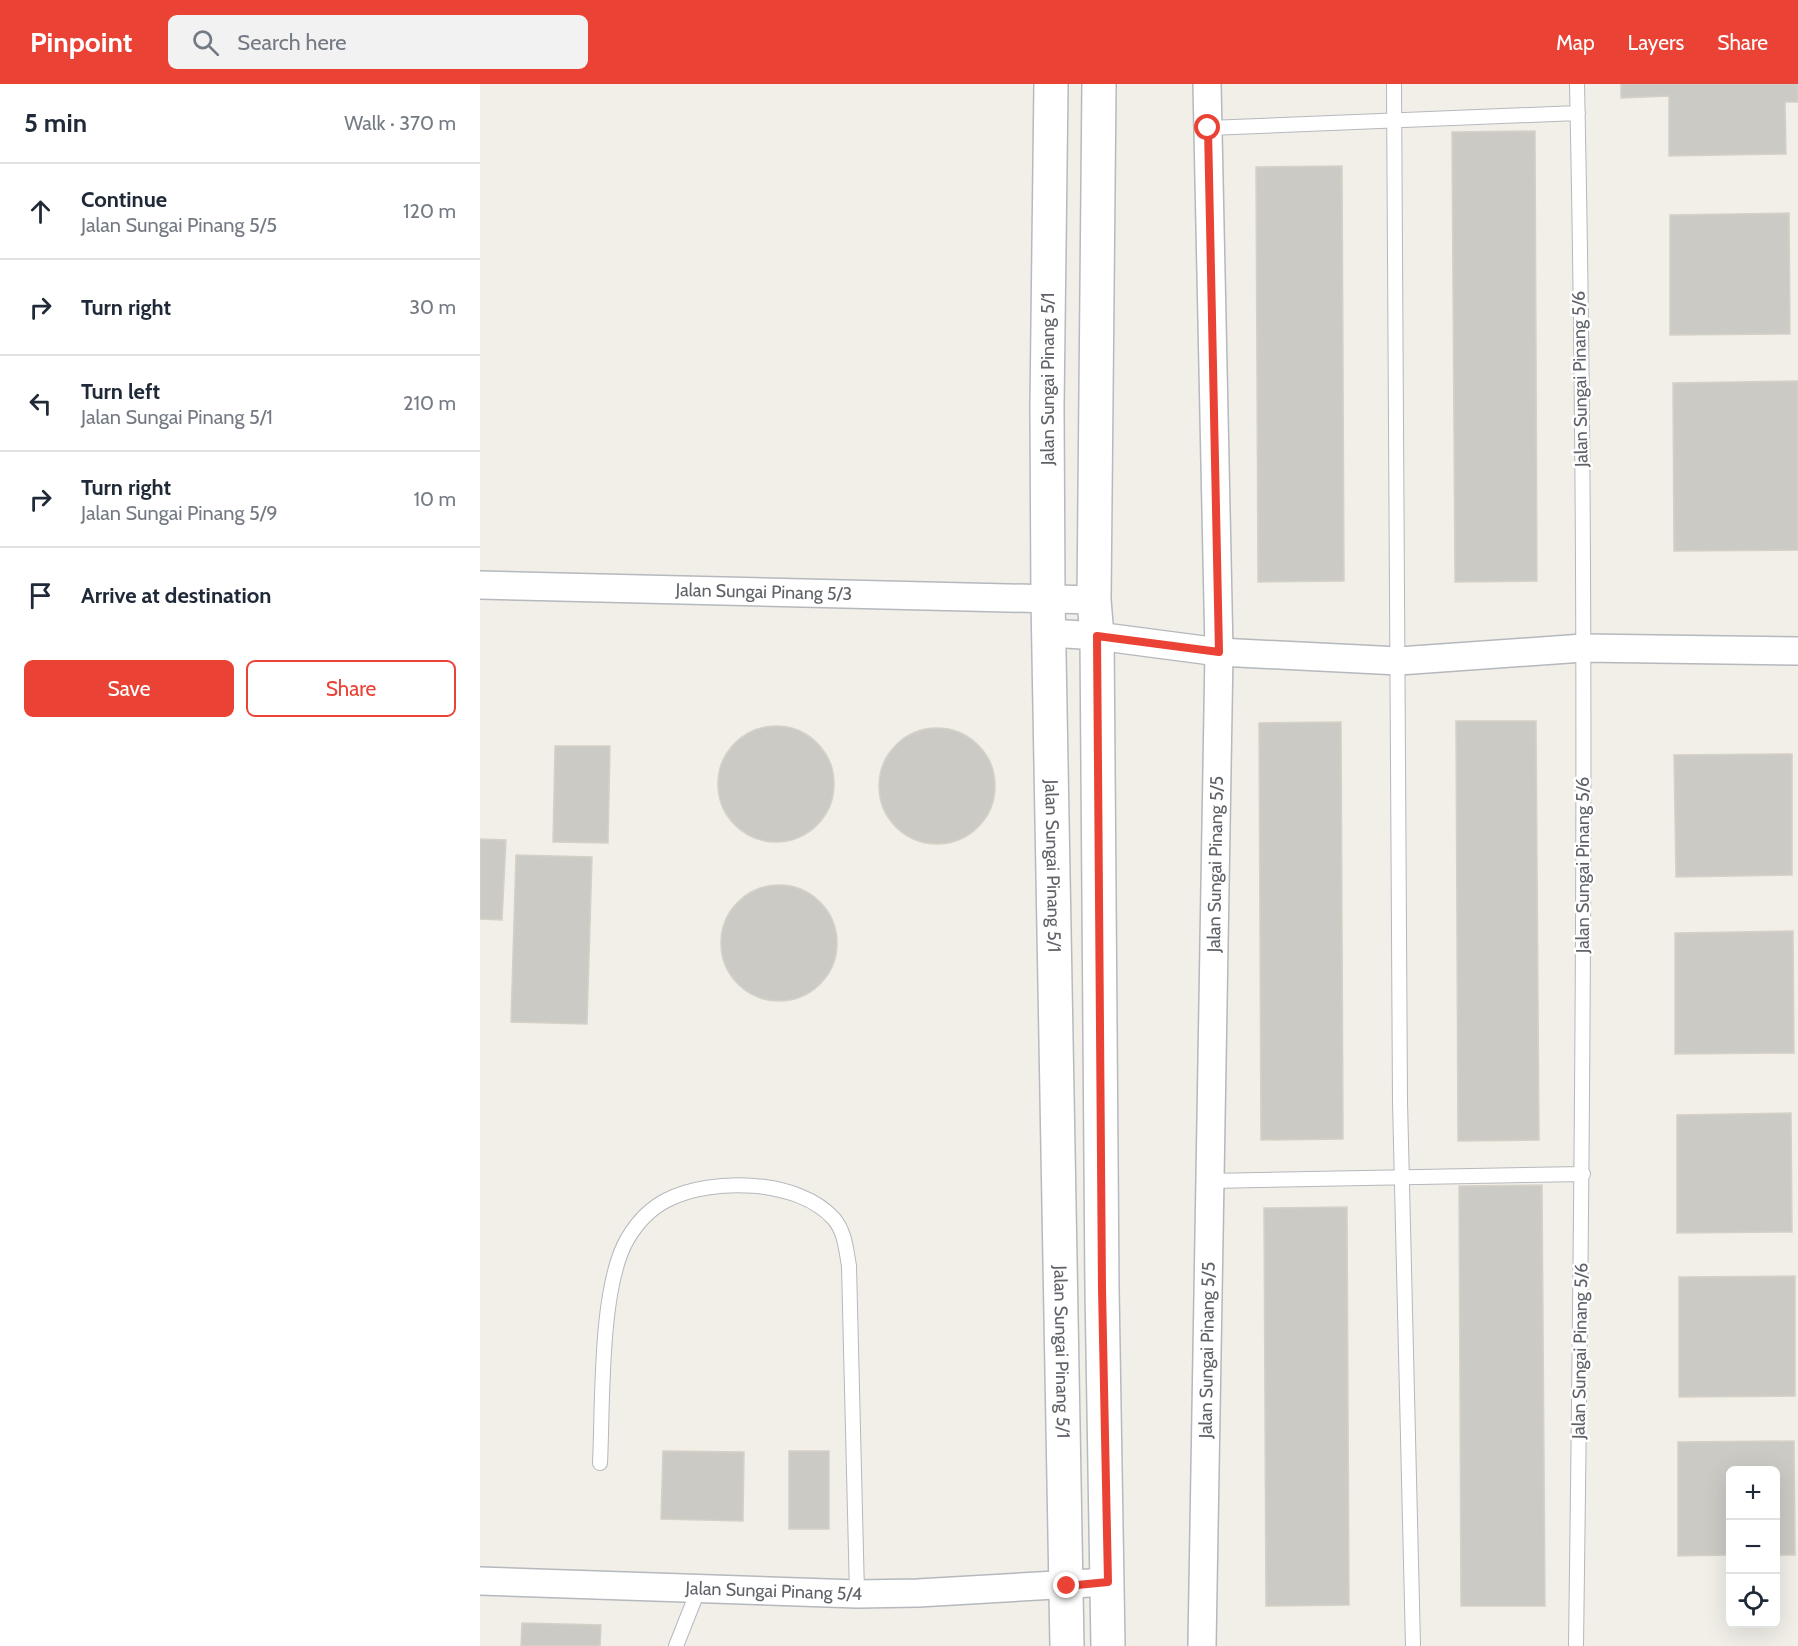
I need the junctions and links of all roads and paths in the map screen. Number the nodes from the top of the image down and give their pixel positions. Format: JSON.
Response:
{"nodes":[{"id":1,"x":1051,"y":84,"type":"edge"},
{"id":2,"x":1099,"y":84,"type":"edge"},
{"id":3,"x":1207,"y":84,"type":"edge"},
{"id":4,"x":1394,"y":84,"type":"edge"},
{"id":5,"x":1577,"y":84,"type":"edge"},
{"id":6,"x":1578,"y":113,"type":"junction"},
{"id":7,"x":1395,"y":119,"type":"junction"},
{"id":8,"x":1208,"y":128,"type":"junction"},
{"id":9,"x":480,"y":585,"type":"edge"},
{"id":10,"x":1048,"y":599,"type":"junction"},
{"id":11,"x":1094,"y":600,"type":"junction"},
{"id":12,"x":1051,"y":633,"type":"junction"},
{"id":13,"x":1097,"y":636,"type":"junction"},
{"id":14,"x":1583,"y":648,"type":"junction"},
{"id":15,"x":1798,"y":651,"type":"edge"},
{"id":16,"x":1219,"y":652,"type":"junction"},
{"id":17,"x":1400,"y":661,"type":"junction"},
{"id":18,"x":1582,"y":1174,"type":"junction"},
{"id":19,"x":1402,"y":1179,"type":"junction"},
{"id":20,"x":1209,"y":1181,"type":"junction"},
{"id":21,"x":600,"y":1463,"type":"dead end"},
{"id":22,"x":480,"y":1581,"type":"edge"},
{"id":23,"x":1108,"y":1582,"type":"junction"},
{"id":24,"x":1067,"y":1586,"type":"junction"},
{"id":25,"x":699,"y":1588,"type":"junction"},
{"id":26,"x":857,"y":1594,"type":"junction"},
{"id":27,"x":678,"y":1645,"type":"edge"},
{"id":28,"x":1067,"y":1646,"type":"edge"},
{"id":29,"x":1108,"y":1646,"type":"edge"},
{"id":30,"x":1202,"y":1646,"type":"edge"},
{"id":31,"x":1413,"y":1646,"type":"edge"},
{"id":32,"x":1576,"y":1646,"type":"edge"}],
"edges":[{"from":1,"to":10,"type":"street","name":"Jalan Sungai Pinang 5/1"},
{"from":2,"to":11,"type":"street"},
{"from":3,"to":8,"type":"street","name":"Jalan Sungai Pinang 5/5"},
{"from":4,"to":7,"type":"lane"},
{"from":5,"to":6,"type":"lane","name":"Jalan Sungai Pinang 5/6"},
{"from":6,"to":7,"type":"lane"},
{"from":6,"to":14,"type":"lane","name":"Jalan Sungai Pinang 5/6"},
{"from":7,"to":8,"type":"lane"},
{"from":7,"to":17,"type":"lane"},
{"from":8,"to":16,"type":"street","name":"Jalan Sungai Pinang 5/5"},
{"from":9,"to":10,"type":"street","name":"Jalan Sungai Pinang 5/3"},
{"from":10,"to":11,"type":"street","name":"Jalan Sungai Pinang 5/3"},
{"from":10,"to":12,"type":"street","name":"Jalan Sungai Pinang 5/1"},
{"from":11,"to":13,"type":"street"},
{"from":12,"to":13,"type":"street"},
{"from":12,"to":24,"type":"street","name":"Jalan Sungai Pinang 5/1"},
{"from":13,"to":16,"type":"street"},
{"from":13,"to":23,"type":"street"},
{"from":14,"to":15,"type":"street"},
{"from":14,"to":17,"type":"street"},
{"from":14,"to":18,"type":"lane","name":"Jalan Sungai Pinang 5/6"},
{"from":16,"to":17,"type":"street"},
{"from":16,"to":20,"type":"street","name":"Jalan Sungai Pinang 5/5"},
{"from":17,"to":19,"type":"lane"},
{"from":18,"to":19,"type":"lane"},
{"from":18,"to":32,"type":"lane","name":"Jalan Sungai Pinang 5/6"},
{"from":19,"to":20,"type":"lane"},
{"from":19,"to":31,"type":"lane"},
{"from":20,"to":30,"type":"street","name":"Jalan Sungai Pinang 5/5"},
{"from":21,"to":26,"type":"lane"},
{"from":22,"to":25,"type":"street","name":"Jalan Sungai Pinang 5/4"},
{"from":23,"to":24,"type":"street","name":"Jalan Sungai Pinang 5/4"},
{"from":23,"to":29,"type":"street"},
{"from":24,"to":26,"type":"street","name":"Jalan Sungai Pinang 5/4"},
{"from":24,"to":28,"type":"street","name":"Jalan Sungai Pinang 5/1"},
{"from":25,"to":26,"type":"street","name":"Jalan Sungai Pinang 5/4"},
{"from":25,"to":27,"type":"lane"}]}
